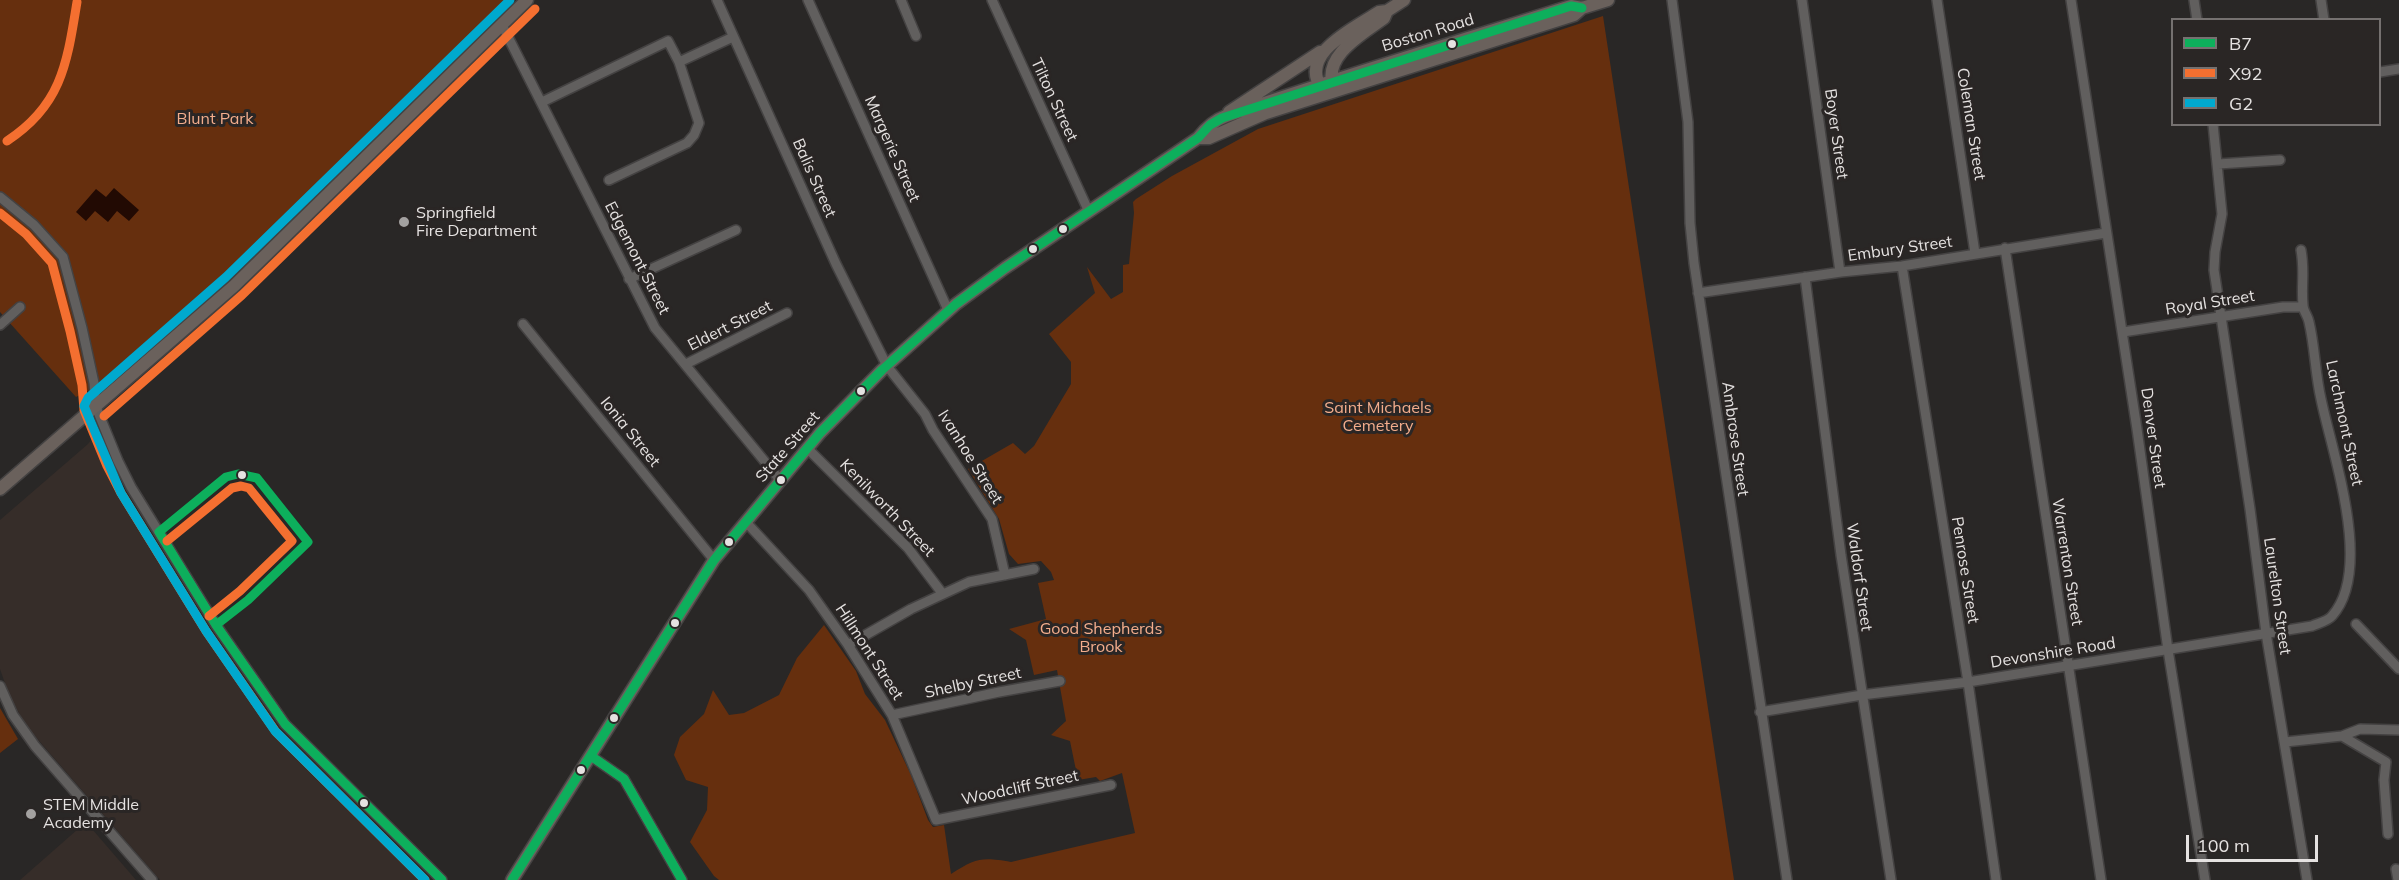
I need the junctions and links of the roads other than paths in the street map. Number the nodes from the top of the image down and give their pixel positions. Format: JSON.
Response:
{"nodes":[{"id":1,"x":527,"y":0,"type":"edge"},
{"id":2,"x":717,"y":0,"type":"edge"},
{"id":3,"x":808,"y":0,"type":"edge"},
{"id":4,"x":901,"y":0,"type":"edge"},
{"id":5,"x":992,"y":0,"type":"edge"},
{"id":6,"x":1404,"y":0,"type":"edge"},
{"id":7,"x":1608,"y":0,"type":"edge"},
{"id":8,"x":1672,"y":0,"type":"edge"},
{"id":9,"x":1802,"y":0,"type":"edge"},
{"id":10,"x":1937,"y":0,"type":"edge"},
{"id":11,"x":2071,"y":0,"type":"edge"},
{"id":12,"x":2194,"y":0,"type":"edge"},
{"id":13,"x":2321,"y":0,"type":"edge"},
{"id":14,"x":1387,"y":11,"type":"junction"},
{"id":15,"x":2197,"y":18,"type":"edge"},
{"id":16,"x":2324,"y":18,"type":"edge"},
{"id":17,"x":502,"y":25,"type":"junction"},
{"id":18,"x":916,"y":36,"type":"dead end"},
{"id":19,"x":733,"y":37,"type":"junction"},
{"id":20,"x":1328,"y":47,"type":"junction"},
{"id":21,"x":679,"y":62,"type":"junction"},
{"id":22,"x":2399,"y":69,"type":"edge"},
{"id":23,"x":2381,"y":72,"type":"edge"},
{"id":24,"x":1318,"y":84,"type":"junction"},
{"id":25,"x":1331,"y":89,"type":"junction"},
{"id":26,"x":542,"y":102,"type":"junction"},
{"id":27,"x":1226,"y":117,"type":"junction"},
{"id":28,"x":2213,"y":126,"type":"edge"},
{"id":29,"x":1198,"y":138,"type":"junction"},
{"id":30,"x":2280,"y":160,"type":"dead end"},
{"id":31,"x":2218,"y":164,"type":"junction"},
{"id":32,"x":609,"y":180,"type":"dead end"},
{"id":33,"x":0,"y":197,"type":"edge"},
{"id":34,"x":1089,"y":212,"type":"junction"},
{"id":35,"x":736,"y":230,"type":"dead end"},
{"id":36,"x":2106,"y":234,"type":"junction"},
{"id":37,"x":2005,"y":248,"type":"junction"},
{"id":38,"x":2301,"y":250,"type":"dead end"},
{"id":39,"x":1976,"y":253,"type":"junction"},
{"id":40,"x":1902,"y":266,"type":"junction"},
{"id":41,"x":1840,"y":272,"type":"junction"},
{"id":42,"x":1805,"y":278,"type":"junction"},
{"id":43,"x":629,"y":279,"type":"junction"},
{"id":44,"x":1698,"y":293,"type":"junction"},
{"id":45,"x":20,"y":307,"type":"dead end"},
{"id":46,"x":2303,"y":307,"type":"junction"},
{"id":47,"x":948,"y":310,"type":"junction"},
{"id":48,"x":787,"y":314,"type":"dead end"},
{"id":49,"x":2220,"y":316,"type":"junction"},
{"id":50,"x":523,"y":324,"type":"dead end"},
{"id":51,"x":0,"y":326,"type":"edge"},
{"id":52,"x":2123,"y":332,"type":"junction"},
{"id":53,"x":686,"y":364,"type":"junction"},
{"id":54,"x":887,"y":366,"type":"junction"},
{"id":55,"x":96,"y":407,"type":"junction"},
{"id":56,"x":807,"y":448,"type":"junction"},
{"id":57,"x":780,"y":480,"type":"junction"},
{"id":58,"x":0,"y":489,"type":"edge"},
{"id":59,"x":745,"y":521,"type":"junction"},
{"id":60,"x":714,"y":560,"type":"junction"},
{"id":61,"x":1034,"y":569,"type":"dead end"},
{"id":62,"x":1005,"y":575,"type":"junction"},
{"id":63,"x":942,"y":593,"type":"junction"},
{"id":64,"x":2341,"y":602,"type":"joint"},
{"id":65,"x":2356,"y":624,"type":"dead end"},
{"id":66,"x":2266,"y":633,"type":"junction"},
{"id":67,"x":848,"y":645,"type":"junction"},
{"id":68,"x":2168,"y":650,"type":"junction"},
{"id":69,"x":2068,"y":666,"type":"junction"},
{"id":70,"x":2399,"y":669,"type":"edge"},
{"id":71,"x":1060,"y":681,"type":"dead end"},
{"id":72,"x":1968,"y":682,"type":"junction"},
{"id":73,"x":0,"y":686,"type":"edge"},
{"id":74,"x":1862,"y":695,"type":"junction"},
{"id":75,"x":1760,"y":712,"type":"junction"},
{"id":76,"x":892,"y":715,"type":"junction"},
{"id":77,"x":2399,"y":730,"type":"edge"},
{"id":78,"x":2342,"y":736,"type":"junction"},
{"id":79,"x":2285,"y":742,"type":"junction"},
{"id":80,"x":591,"y":756,"type":"junction"},
{"id":81,"x":1111,"y":785,"type":"dead end"},
{"id":82,"x":936,"y":820,"type":"joint"},
{"id":83,"x":2388,"y":834,"type":"dead end"},
{"id":84,"x":2396,"y":869,"type":"dead end"},
{"id":85,"x":152,"y":880,"type":"edge"},
{"id":86,"x":442,"y":880,"type":"edge"},
{"id":87,"x":512,"y":880,"type":"edge"},
{"id":88,"x":682,"y":880,"type":"edge"},
{"id":89,"x":1786,"y":880,"type":"edge"},
{"id":90,"x":1891,"y":880,"type":"edge"},
{"id":91,"x":1996,"y":880,"type":"edge"},
{"id":92,"x":2101,"y":880,"type":"edge"},
{"id":93,"x":2205,"y":880,"type":"edge"},
{"id":94,"x":2307,"y":880,"type":"edge"},
{"id":95,"x":2398,"y":880,"type":"edge"}],
"edges":[{"from":1,"to":17,"type":"main road"},
{"from":2,"to":19,"type":"street","name":"Balis Street"},
{"from":3,"to":47,"type":"street","name":"Margerie Street"},
{"from":4,"to":18,"type":"street"},
{"from":5,"to":34,"type":"street","name":"Tilton Street"},
{"from":6,"to":14,"type":"main road"},
{"from":7,"to":25,"type":"main road","name":"Boston Road"},
{"from":8,"to":44,"type":"street","name":"Ambrose Street"},
{"from":9,"to":41,"type":"street","name":"Boyer Street"},
{"from":10,"to":39,"type":"street","name":"Coleman Street"},
{"from":11,"to":36,"type":"street","name":"Denver Street"},
{"from":12,"to":15,"type":"street"},
{"from":13,"to":16,"type":"street"},
{"from":14,"to":20,"type":"main road"},
{"from":14,"to":25,"type":"main road"},
{"from":17,"to":26,"type":"street","name":"Edgemont Street"},
{"from":17,"to":55,"type":"main road"},
{"from":19,"to":21,"type":"street"},
{"from":19,"to":54,"type":"street","name":"Balis Street"},
{"from":20,"to":24,"type":"main road"},
{"from":20,"to":27,"type":"main road"},
{"from":21,"to":26,"type":"street"},
{"from":21,"to":32,"type":"street"},
{"from":22,"to":23,"type":"street"},
{"from":24,"to":25,"type":"main road"},
{"from":24,"to":27,"type":"main road","name":"State Street"},
{"from":25,"to":29,"type":"main road","name":"State Street"},
{"from":26,"to":43,"type":"street","name":"Edgemont Street"},
{"from":27,"to":29,"type":"main road","name":"State Street"},
{"from":28,"to":31,"type":"street","name":"Laurelton Street"},
{"from":29,"to":34,"type":"main road","name":"State Street"},
{"from":30,"to":31,"type":"street"},
{"from":31,"to":49,"type":"street","name":"Laurelton Street"},
{"from":33,"to":55,"type":"street"},
{"from":34,"to":47,"type":"main road","name":"State Street"},
{"from":35,"to":43,"type":"street"},
{"from":36,"to":37,"type":"street","name":"Embury Street"},
{"from":36,"to":52,"type":"street","name":"Denver Street"},
{"from":37,"to":39,"type":"street","name":"Embury Street"},
{"from":37,"to":69,"type":"street","name":"Warrenton Street"},
{"from":38,"to":46,"type":"street","name":"Larchmont Street"},
{"from":39,"to":40,"type":"street","name":"Embury Street"},
{"from":40,"to":41,"type":"street","name":"Embury Street"},
{"from":40,"to":72,"type":"street","name":"Penrose Street"},
{"from":41,"to":42,"type":"street","name":"Embury Street"},
{"from":42,"to":44,"type":"street","name":"Embury Street"},
{"from":42,"to":74,"type":"street","name":"Waldorf Street"},
{"from":43,"to":53,"type":"street","name":"Edgemont Street"},
{"from":44,"to":75,"type":"street","name":"Ambrose Street"},
{"from":45,"to":51,"type":"street"},
{"from":46,"to":49,"type":"street","name":"Royal Street"},
{"from":46,"to":64,"type":"street","name":"Larchmont Street"},
{"from":47,"to":54,"type":"main road","name":"State Street"},
{"from":48,"to":53,"type":"street","name":"Eldert Street"},
{"from":49,"to":52,"type":"street","name":"Royal Street"},
{"from":49,"to":66,"type":"street","name":"Laurelton Street"},
{"from":50,"to":60,"type":"street","name":"Ionia Street"},
{"from":52,"to":68,"type":"street","name":"Denver Street"},
{"from":53,"to":57,"type":"street","name":"Edgemont Street"},
{"from":54,"to":56,"type":"main road","name":"State Street"},
{"from":54,"to":62,"type":"street","name":"Ivanhoe Street"},
{"from":55,"to":58,"type":"main road"},
{"from":55,"to":86,"type":"street"},
{"from":56,"to":57,"type":"main road","name":"State Street"},
{"from":56,"to":63,"type":"street","name":"Kenilworth Street"},
{"from":57,"to":59,"type":"main road","name":"State Street"},
{"from":59,"to":60,"type":"main road","name":"State Street"},
{"from":59,"to":67,"type":"street","name":"Hillmont Street"},
{"from":60,"to":80,"type":"main road","name":"State Street"},
{"from":61,"to":62,"type":"street"},
{"from":62,"to":63,"type":"street"},
{"from":63,"to":67,"type":"street"},
{"from":64,"to":66,"type":"street","name":"Devonshire Road"},
{"from":65,"to":70,"type":"street"},
{"from":66,"to":68,"type":"street","name":"Devonshire Road"},
{"from":66,"to":79,"type":"street","name":"Laurelton Street"},
{"from":67,"to":76,"type":"street","name":"Hillmont Street"},
{"from":68,"to":69,"type":"street","name":"Devonshire Road"},
{"from":68,"to":93,"type":"street","name":"Denver Street"},
{"from":69,"to":72,"type":"street","name":"Devonshire Road"},
{"from":69,"to":92,"type":"street","name":"Warrenton Street"},
{"from":71,"to":76,"type":"street","name":"Shelby Street"},
{"from":72,"to":74,"type":"street","name":"Devonshire Road"},
{"from":72,"to":91,"type":"street","name":"Penrose Street"},
{"from":73,"to":85,"type":"street"},
{"from":74,"to":75,"type":"street","name":"Devonshire Road"},
{"from":74,"to":90,"type":"street","name":"Waldorf Street"},
{"from":75,"to":89,"type":"street","name":"Ambrose Street"},
{"from":76,"to":82,"type":"street","name":"Hillmont Street"},
{"from":77,"to":78,"type":"street"},
{"from":78,"to":79,"type":"street"},
{"from":78,"to":83,"type":"street"},
{"from":79,"to":94,"type":"street","name":"Laurelton Street"},
{"from":80,"to":87,"type":"main road","name":"State Street"},
{"from":80,"to":88,"type":"street"},
{"from":81,"to":82,"type":"street","name":"Woodcliff Street"},
{"from":84,"to":95,"type":"street"}]}
